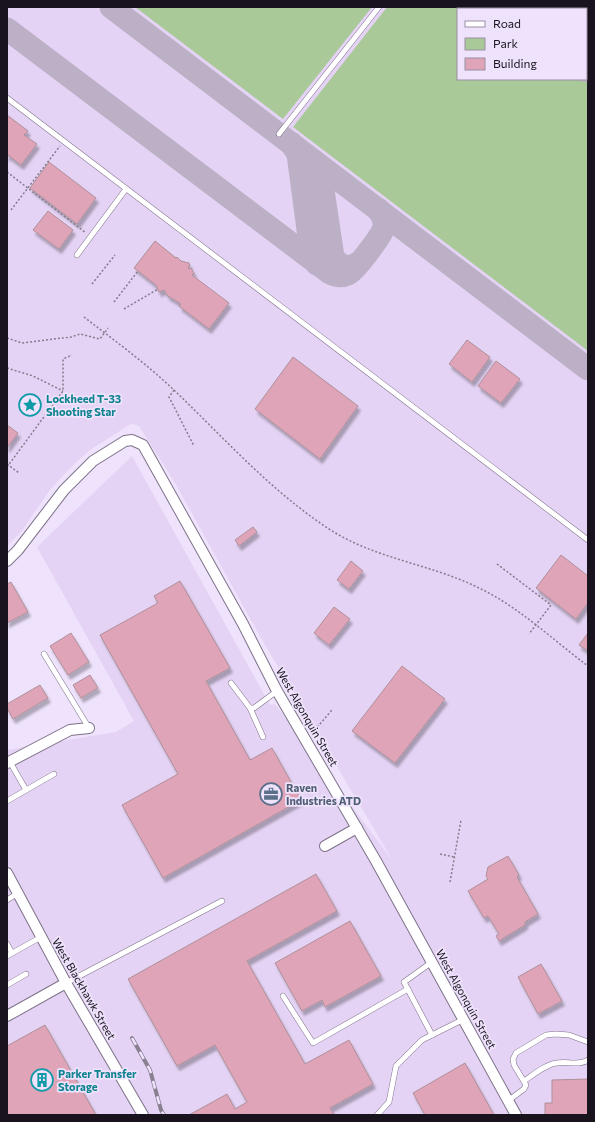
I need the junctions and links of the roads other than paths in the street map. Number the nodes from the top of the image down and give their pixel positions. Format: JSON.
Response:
{"nodes":[{"id":1,"x":379,"y":7,"type":"edge"},
{"id":2,"x":7,"y":98,"type":"edge"},
{"id":3,"x":279,"y":134,"type":"dead end"},
{"id":4,"x":126,"y":189,"type":"junction"},
{"id":5,"x":77,"y":255,"type":"dead end"},
{"id":6,"x":588,"y":540,"type":"edge"},
{"id":7,"x":7,"y":561,"type":"edge"},
{"id":8,"x":44,"y":654,"type":"dead end"},
{"id":9,"x":231,"y":683,"type":"dead end"},
{"id":10,"x":277,"y":691,"type":"junction"},
{"id":11,"x":250,"y":708,"type":"junction"},
{"id":12,"x":89,"y":728,"type":"joint"},
{"id":13,"x":263,"y":737,"type":"dead end"},
{"id":14,"x":8,"y":762,"type":"edge"},
{"id":15,"x":54,"y":774,"type":"dead end"},
{"id":16,"x":26,"y":790,"type":"junction"},
{"id":17,"x":7,"y":801,"type":"edge"},
{"id":18,"x":357,"y":828,"type":"junction"},
{"id":19,"x":325,"y":846,"type":"dead end"},
{"id":20,"x":7,"y":874,"type":"edge"},
{"id":21,"x":18,"y":893,"type":"junction"},
{"id":22,"x":7,"y":900,"type":"edge"},
{"id":23,"x":222,"y":901,"type":"dead end"},
{"id":24,"x":41,"y":937,"type":"junction"},
{"id":25,"x":7,"y":944,"type":"edge"},
{"id":26,"x":9,"y":954,"type":"edge"},
{"id":27,"x":432,"y":962,"type":"junction"},
{"id":28,"x":26,"y":974,"type":"dead end"},
{"id":29,"x":66,"y":983,"type":"junction"},
{"id":30,"x":7,"y":984,"type":"edge"},
{"id":31,"x":408,"y":989,"type":"junction"},
{"id":32,"x":283,"y":996,"type":"dead end"},
{"id":33,"x":7,"y":1016,"type":"edge"},
{"id":34,"x":464,"y":1019,"type":"junction"},
{"id":35,"x":432,"y":1035,"type":"junction"},
{"id":36,"x":588,"y":1042,"type":"edge"},
{"id":37,"x":588,"y":1060,"type":"edge"},
{"id":38,"x":524,"y":1081,"type":"junction"},
{"id":39,"x":508,"y":1100,"type":"junction"},
{"id":40,"x":143,"y":1115,"type":"edge"},
{"id":41,"x":377,"y":1115,"type":"edge"},
{"id":42,"x":516,"y":1115,"type":"edge"}],
"edges":[{"from":1,"to":3,"type":"lane"},
{"from":2,"to":4,"type":"lane"},
{"from":4,"to":5,"type":"lane"},
{"from":4,"to":6,"type":"lane"},
{"from":7,"to":10,"type":"street","name":"West Algonquin Street"},
{"from":8,"to":12,"type":"lane"},
{"from":9,"to":11,"type":"lane"},
{"from":10,"to":11,"type":"lane"},
{"from":10,"to":18,"type":"street","name":"West Algonquin Street"},
{"from":11,"to":13,"type":"lane"},
{"from":12,"to":14,"type":"street"},
{"from":14,"to":16,"type":"lane"},
{"from":15,"to":16,"type":"lane"},
{"from":16,"to":17,"type":"lane"},
{"from":18,"to":19,"type":"street"},
{"from":18,"to":27,"type":"street","name":"West Algonquin Street"},
{"from":20,"to":21,"type":"street","name":"West Blackhawk Street"},
{"from":21,"to":22,"type":"lane"},
{"from":21,"to":24,"type":"street","name":"West Blackhawk Street"},
{"from":23,"to":29,"type":"lane"},
{"from":24,"to":26,"type":"lane"},
{"from":24,"to":29,"type":"street","name":"West Blackhawk Street"},
{"from":25,"to":26,"type":"lane"},
{"from":27,"to":31,"type":"lane"},
{"from":27,"to":34,"type":"street","name":"West Algonquin Street"},
{"from":28,"to":30,"type":"lane"},
{"from":29,"to":33,"type":"street"},
{"from":29,"to":40,"type":"street","name":"West Blackhawk Street"},
{"from":31,"to":32,"type":"lane"},
{"from":31,"to":35,"type":"lane"},
{"from":34,"to":35,"type":"lane"},
{"from":34,"to":39,"type":"street","name":"West Algonquin Street"},
{"from":35,"to":41,"type":"lane"},
{"from":36,"to":38,"type":"lane"},
{"from":37,"to":38,"type":"lane"},
{"from":38,"to":39,"type":"lane"},
{"from":39,"to":42,"type":"street","name":"West Algonquin Street"}]}
